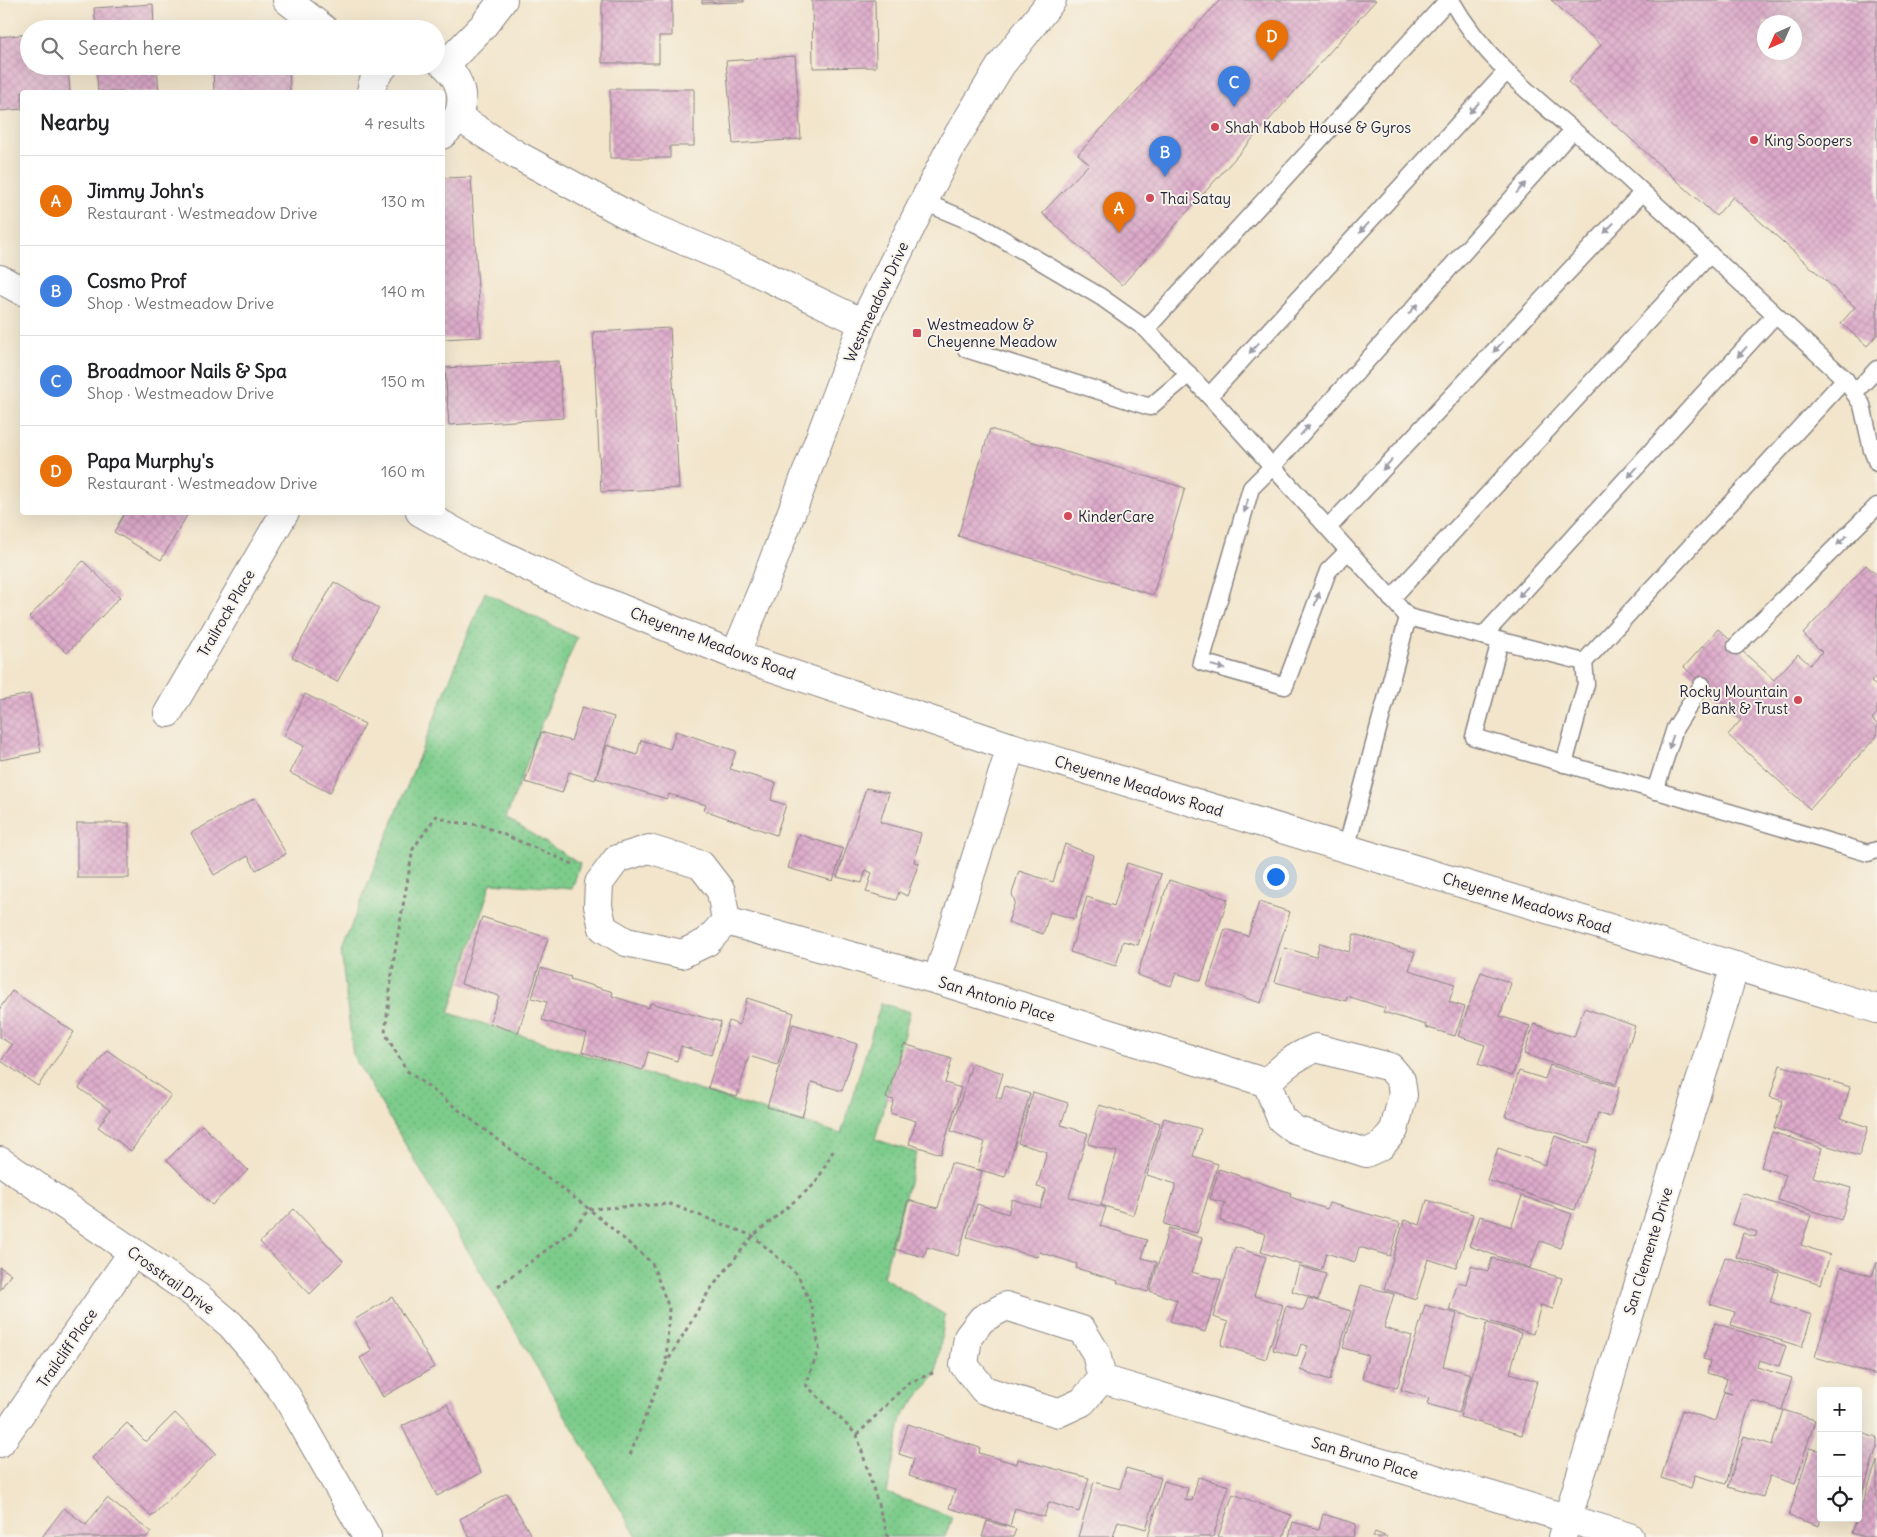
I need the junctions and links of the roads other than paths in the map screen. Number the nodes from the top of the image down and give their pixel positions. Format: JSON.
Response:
{"nodes":[{"id":1,"x":287,"y":0,"type":"edge"},
{"id":2,"x":503,"y":0,"type":"edge"},
{"id":3,"x":1052,"y":0,"type":"edge"},
{"id":4,"x":1450,"y":0,"type":"edge"},
{"id":5,"x":313,"y":20,"type":"edge"},
{"id":6,"x":445,"y":58,"type":"edge"},
{"id":7,"x":445,"y":65,"type":"edge"},
{"id":8,"x":1506,"y":72,"type":"junction"},
{"id":9,"x":450,"y":126,"type":"edge"},
{"id":10,"x":1573,"y":130,"type":"junction"},
{"id":11,"x":1642,"y":193,"type":"junction"},
{"id":12,"x":924,"y":202,"type":"junction"},
{"id":13,"x":1710,"y":254,"type":"junction"},
{"id":14,"x":0,"y":279,"type":"edge"},
{"id":15,"x":20,"y":290,"type":"edge"},
{"id":16,"x":1775,"y":316,"type":"junction"},
{"id":17,"x":863,"y":323,"type":"junction"},
{"id":18,"x":1146,"y":329,"type":"junction"},
{"id":19,"x":966,"y":349,"type":"dead end"},
{"id":20,"x":1877,"y":368,"type":"edge"},
{"id":21,"x":1188,"y":374,"type":"junction"},
{"id":22,"x":1850,"y":386,"type":"junction"},
{"id":23,"x":1209,"y":396,"type":"junction"},
{"id":24,"x":1877,"y":463,"type":"edge"},
{"id":25,"x":1272,"y":466,"type":"junction"},
{"id":26,"x":1877,"y":506,"type":"edge"},
{"id":27,"x":282,"y":515,"type":"edge"},
{"id":28,"x":425,"y":515,"type":"edge"},
{"id":29,"x":1328,"y":528,"type":"junction"},
{"id":30,"x":1348,"y":551,"type":"junction"},
{"id":31,"x":1391,"y":598,"type":"junction"},
{"id":32,"x":1408,"y":617,"type":"junction"},
{"id":33,"x":1483,"y":636,"type":"junction"},
{"id":34,"x":1500,"y":641,"type":"junction"},
{"id":35,"x":1736,"y":646,"type":"dead end"},
{"id":36,"x":735,"y":655,"type":"junction"},
{"id":37,"x":1584,"y":662,"type":"junction"},
{"id":38,"x":1702,"y":685,"type":"dead end"},
{"id":39,"x":168,"y":714,"type":"dead end"},
{"id":40,"x":1011,"y":747,"type":"junction"},
{"id":41,"x":1564,"y":764,"type":"junction"},
{"id":42,"x":1655,"y":791,"type":"junction"},
{"id":43,"x":1346,"y":849,"type":"junction"},
{"id":44,"x":1877,"y":850,"type":"edge"},
{"id":45,"x":726,"y":921,"type":"junction"},
{"id":46,"x":1735,"y":966,"type":"junction"},
{"id":47,"x":937,"y":980,"type":"junction"},
{"id":48,"x":1877,"y":1009,"type":"edge"},
{"id":49,"x":1267,"y":1083,"type":"junction"},
{"id":50,"x":0,"y":1161,"type":"edge"},
{"id":51,"x":133,"y":1252,"type":"junction"},
{"id":52,"x":1102,"y":1379,"type":"junction"},
{"id":53,"x":0,"y":1443,"type":"edge"},
{"id":54,"x":1565,"y":1528,"type":"edge"},
{"id":55,"x":368,"y":1537,"type":"edge"},
{"id":56,"x":1629,"y":1537,"type":"edge"}],
"edges":[{"from":1,"to":5,"type":"street"},
{"from":2,"to":6,"type":"street"},
{"from":3,"to":12,"type":"street","name":"Westmeadow Drive"},
{"from":4,"to":8,"type":"lane"},
{"from":4,"to":18,"type":"lane"},
{"from":7,"to":9,"type":"street"},
{"from":8,"to":10,"type":"lane"},
{"from":8,"to":23,"type":"lane","one_way":true},
{"from":9,"to":17,"type":"street"},
{"from":10,"to":11,"type":"lane"},
{"from":25,"to":10,"type":"lane","one_way":true},
{"from":11,"to":13,"type":"lane"},
{"from":11,"to":29,"type":"lane","one_way":true},
{"from":12,"to":17,"type":"street","name":"Westmeadow Drive"},
{"from":12,"to":18,"type":"lane"},
{"from":13,"to":16,"type":"lane"},
{"from":13,"to":31,"type":"lane"},
{"from":14,"to":15,"type":"street"},
{"from":16,"to":22,"type":"lane"},
{"from":16,"to":33,"type":"lane","one_way":true},
{"from":17,"to":36,"type":"street","name":"Westmeadow Drive"},
{"from":18,"to":21,"type":"lane"},
{"from":19,"to":21,"type":"lane"},
{"from":20,"to":22,"type":"lane"},
{"from":21,"to":23,"type":"lane"},
{"from":22,"to":24,"type":"lane"},
{"from":22,"to":37,"type":"lane"},
{"from":23,"to":25,"type":"lane"},
{"from":25,"to":29,"type":"lane"},
{"from":25,"to":30,"type":"lane","one_way":true},
{"from":26,"to":35,"type":"lane","one_way":true},
{"from":27,"to":39,"type":"street","name":"Trailrock Place"},
{"from":28,"to":36,"type":"street","name":"Cheyenne Meadows Road"},
{"from":29,"to":30,"type":"lane"},
{"from":30,"to":31,"type":"lane"},
{"from":31,"to":32,"type":"lane"},
{"from":32,"to":33,"type":"lane"},
{"from":32,"to":43,"type":"lane"},
{"from":33,"to":34,"type":"lane"},
{"from":34,"to":37,"type":"lane"},
{"from":34,"to":41,"type":"lane"},
{"from":36,"to":40,"type":"street","name":"Cheyenne Meadows Road"},
{"from":37,"to":41,"type":"lane"},
{"from":38,"to":42,"type":"lane","one_way":true},
{"from":40,"to":43,"type":"street","name":"Cheyenne Meadows Road"},
{"from":40,"to":47,"type":"street"},
{"from":41,"to":42,"type":"lane"},
{"from":42,"to":44,"type":"lane"},
{"from":43,"to":46,"type":"street","name":"Cheyenne Meadows Road"},
{"from":45,"to":45,"type":"street"},
{"from":45,"to":47,"type":"street","name":"San Antonio Place"},
{"from":46,"to":48,"type":"street","name":"Cheyenne Meadows Road"},
{"from":46,"to":54,"type":"street","name":"San Clemente Drive"},
{"from":47,"to":49,"type":"street","name":"San Antonio Place"},
{"from":49,"to":49,"type":"street"},
{"from":50,"to":51,"type":"street","name":"Crosstrail Drive"},
{"from":51,"to":53,"type":"street","name":"Trailcliff Place"},
{"from":51,"to":55,"type":"street","name":"Crosstrail Drive"},
{"from":52,"to":52,"type":"street"},
{"from":52,"to":54,"type":"street","name":"San Bruno Place"},
{"from":54,"to":56,"type":"street","name":"San Bruno Place"}]}
